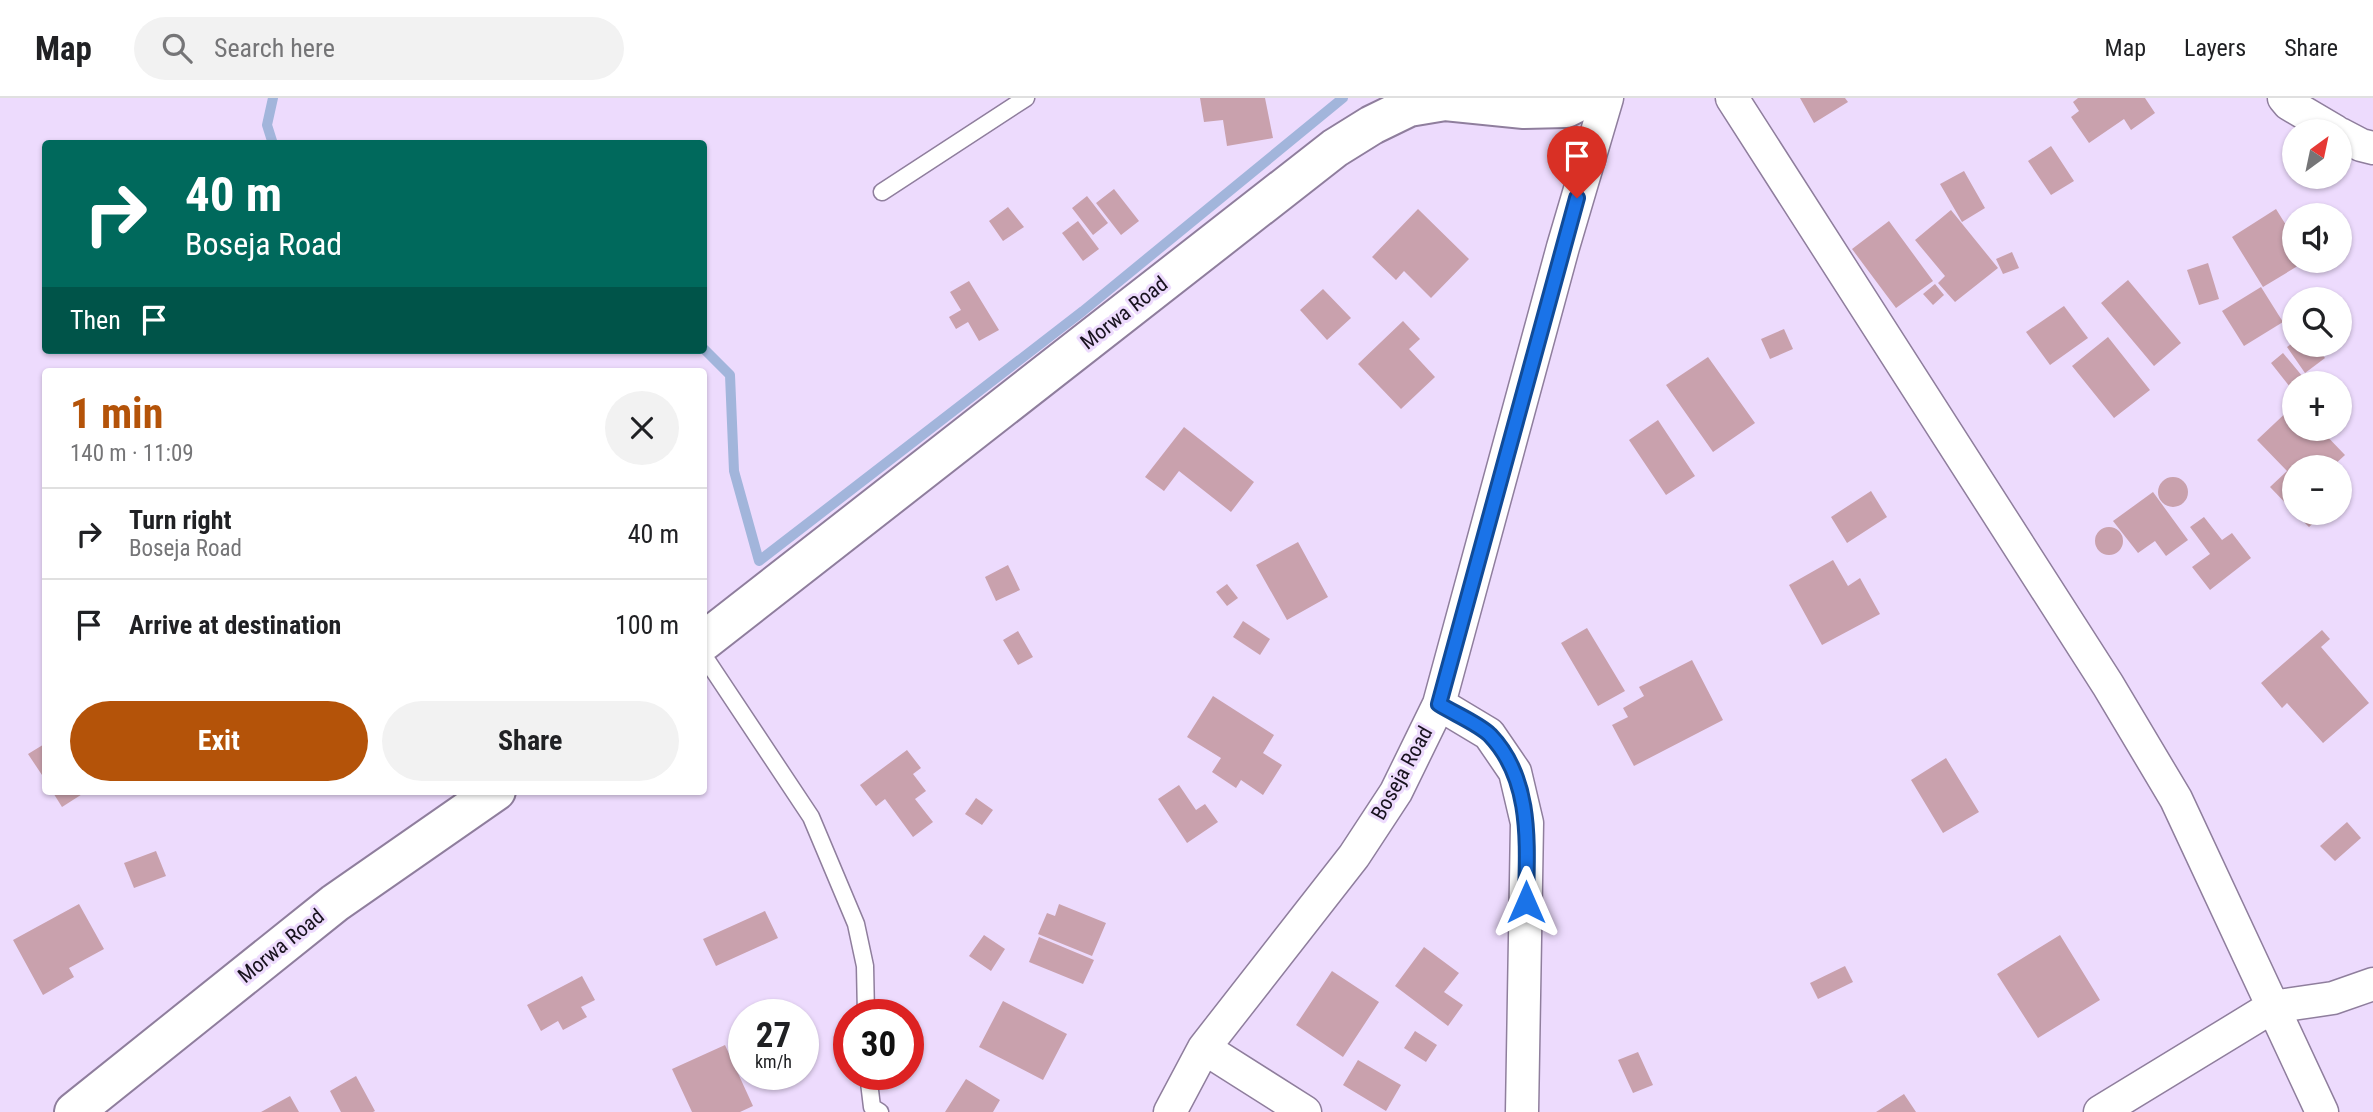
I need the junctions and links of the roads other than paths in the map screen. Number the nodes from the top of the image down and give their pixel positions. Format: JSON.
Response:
{"nodes":[{"id":1,"x":1026,"y":98,"type":"edge"},
{"id":2,"x":1586,"y":98,"type":"edge"},
{"id":3,"x":1607,"y":98,"type":"edge"},
{"id":4,"x":1732,"y":98,"type":"edge"},
{"id":5,"x":2284,"y":98,"type":"edge"},
{"id":6,"x":1443,"y":100,"type":"edge"},
{"id":7,"x":2315,"y":119,"type":"edge"},
{"id":8,"x":2352,"y":140,"type":"edge"},
{"id":9,"x":2373,"y":148,"type":"edge"},
{"id":10,"x":883,"y":192,"type":"dead end"},
{"id":11,"x":707,"y":638,"type":"edge"},
{"id":12,"x":707,"y":661,"type":"edge"},
{"id":13,"x":1439,"y":704,"type":"junction"},
{"id":14,"x":490,"y":795,"type":"edge"},
{"id":15,"x":2373,"y":984,"type":"edge"},
{"id":16,"x":866,"y":999,"type":"edge"},
{"id":17,"x":2272,"y":1007,"type":"junction"},
{"id":18,"x":1204,"y":1048,"type":"junction"},
{"id":19,"x":869,"y":1090,"type":"edge"},
{"id":20,"x":74,"y":1112,"type":"edge"},
{"id":21,"x":880,"y":1112,"type":"edge"},
{"id":22,"x":1170,"y":1112,"type":"edge"},
{"id":23,"x":1306,"y":1112,"type":"edge"},
{"id":24,"x":1522,"y":1112,"type":"edge"},
{"id":25,"x":2100,"y":1112,"type":"edge"},
{"id":26,"x":2322,"y":1112,"type":"edge"}],
"edges":[{"from":1,"to":10,"type":"lane"},
{"from":2,"to":6,"type":"main road","name":"Morwa Road"},
{"from":3,"to":13,"type":"street","name":"Boseja Road"},
{"from":4,"to":17,"type":"street"},
{"from":5,"to":7,"type":"street"},
{"from":6,"to":11,"type":"main road","name":"Morwa Road"},
{"from":8,"to":9,"type":"street"},
{"from":12,"to":16,"type":"lane"},
{"from":13,"to":18,"type":"street","name":"Boseja Road"},
{"from":13,"to":24,"type":"street"},
{"from":14,"to":20,"type":"main road","name":"Morwa Road"},
{"from":15,"to":17,"type":"street"},
{"from":17,"to":25,"type":"street"},
{"from":17,"to":26,"type":"street"},
{"from":18,"to":22,"type":"street","name":"Boseja Road"},
{"from":18,"to":23,"type":"street"},
{"from":19,"to":21,"type":"lane"}]}
